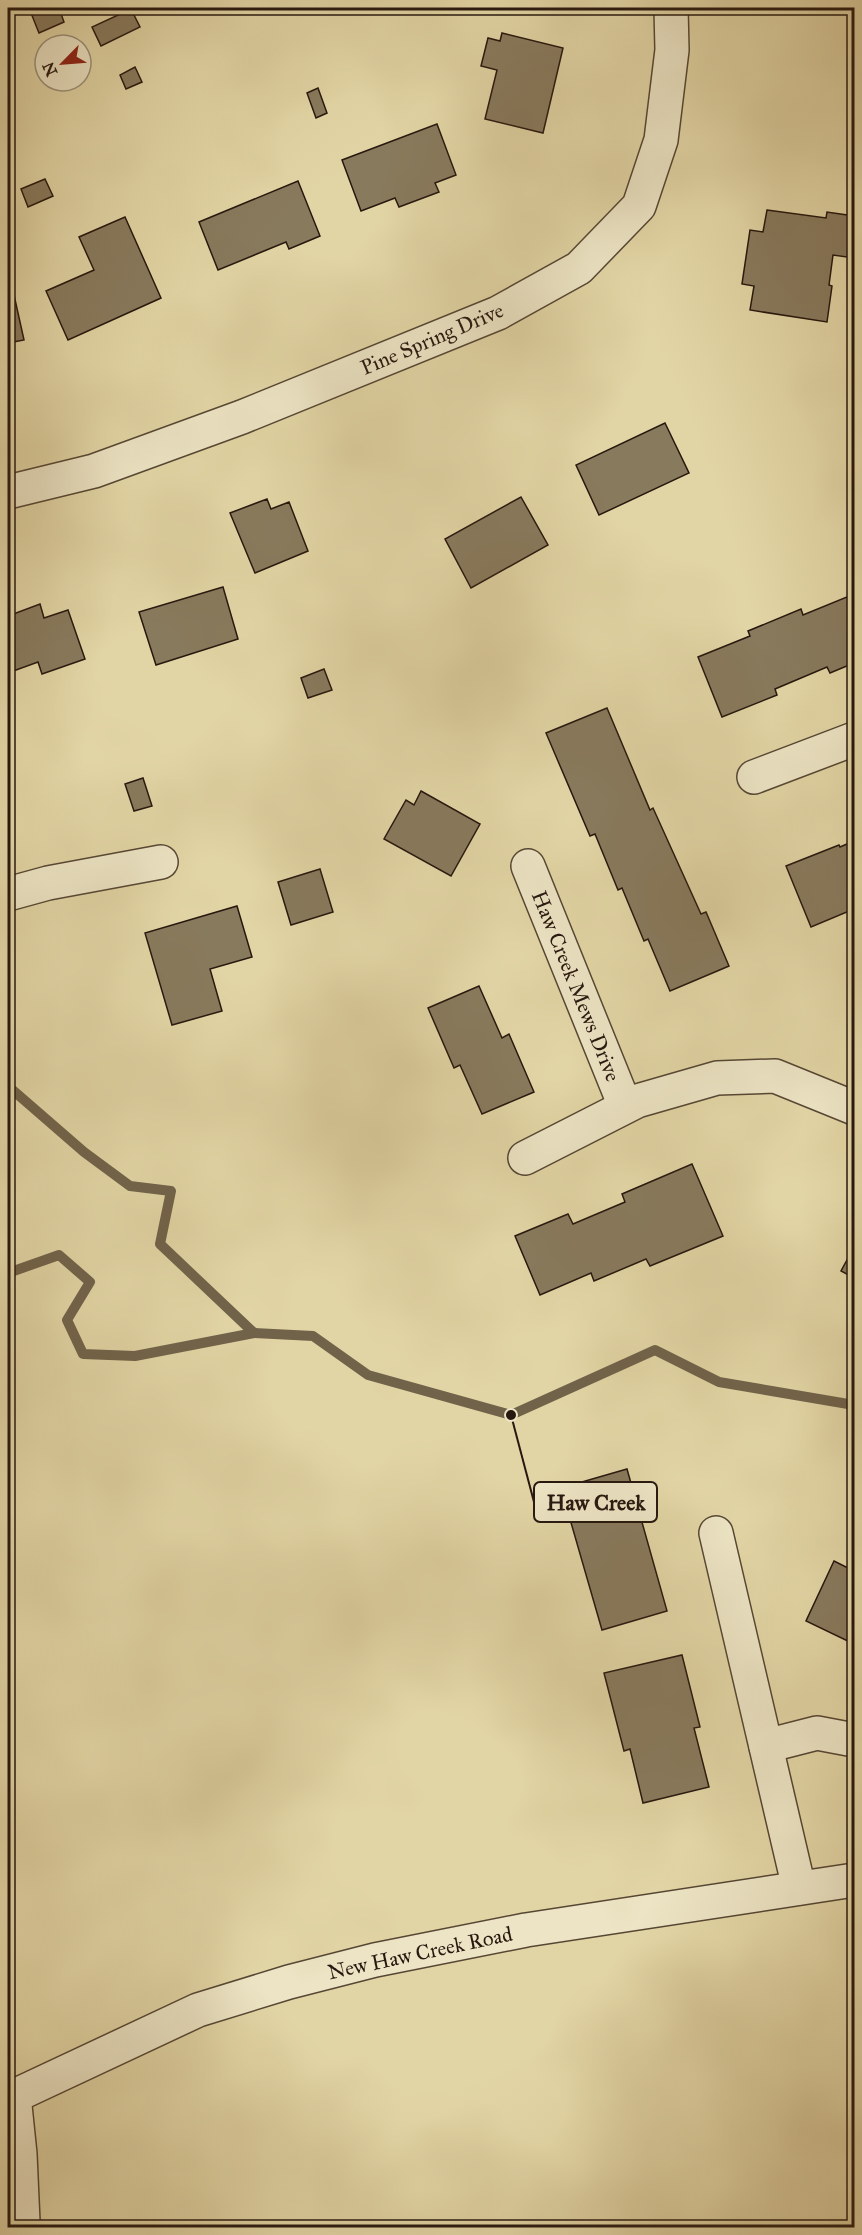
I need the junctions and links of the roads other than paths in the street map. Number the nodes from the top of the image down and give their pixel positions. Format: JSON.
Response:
{"nodes":[{"id":1,"x":671,"y":8,"type":"edge"},
{"id":2,"x":8,"y":492,"type":"edge"},
{"id":3,"x":855,"y":739,"type":"edge"},
{"id":4,"x":754,"y":777,"type":"dead end"},
{"id":5,"x":161,"y":862,"type":"dead end"},
{"id":6,"x":528,"y":866,"type":"dead end"},
{"id":7,"x":8,"y":894,"type":"edge"},
{"id":8,"x":625,"y":1106,"type":"junction"},
{"id":9,"x":855,"y":1108,"type":"edge"},
{"id":10,"x":525,"y":1158,"type":"dead end"},
{"id":11,"x":716,"y":1533,"type":"dead end"},
{"id":12,"x":855,"y":1740,"type":"edge"},
{"id":13,"x":766,"y":1746,"type":"junction"},
{"id":14,"x":855,"y":1880,"type":"edge"},
{"id":15,"x":799,"y":1888,"type":"junction"},
{"id":16,"x":11,"y":2098,"type":"edge"},
{"id":17,"x":21,"y":2228,"type":"edge"}],
"edges":[{"from":1,"to":2,"type":"street","name":"Pine Spring Drive"},
{"from":3,"to":4,"type":"street"},
{"from":5,"to":7,"type":"street"},
{"from":6,"to":8,"type":"street","name":"Haw Creek Mews Drive"},
{"from":8,"to":9,"type":"street","name":"Haw Creek Mews Drive"},
{"from":8,"to":10,"type":"street","name":"Haw Creek Mews Drive"},
{"from":11,"to":13,"type":"street"},
{"from":12,"to":13,"type":"street"},
{"from":13,"to":15,"type":"street"},
{"from":14,"to":15,"type":"street","name":"New Haw Creek Road"},
{"from":15,"to":16,"type":"street","name":"New Haw Creek Road"},
{"from":16,"to":17,"type":"street"}]}
